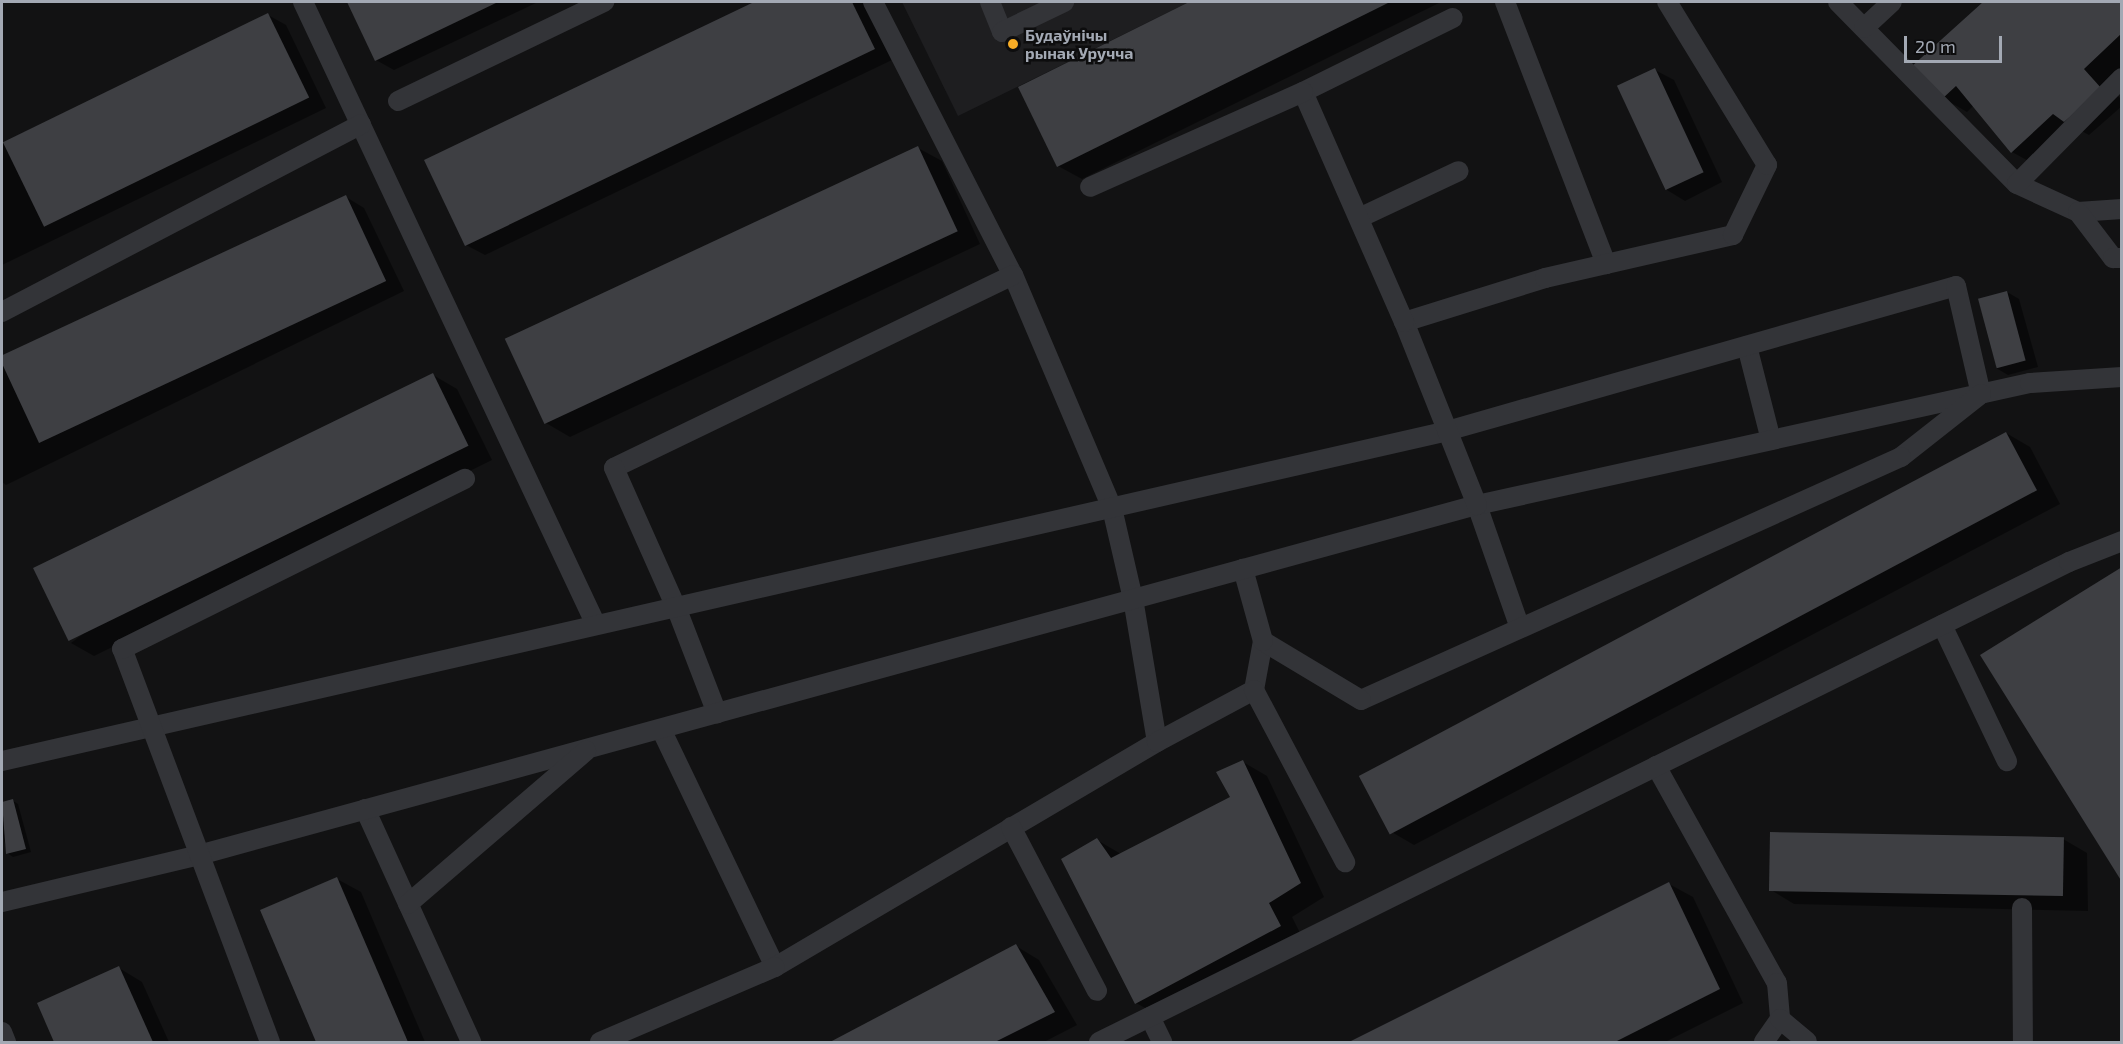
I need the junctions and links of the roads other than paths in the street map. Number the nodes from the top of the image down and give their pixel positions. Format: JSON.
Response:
{"nodes":[{"id":1,"x":303,"y":2,"type":"edge"},
{"id":2,"x":604,"y":2,"type":"edge"},
{"id":3,"x":873,"y":2,"type":"edge"},
{"id":4,"x":990,"y":2,"type":"edge"},
{"id":5,"x":1064,"y":2,"type":"edge"},
{"id":6,"x":1505,"y":2,"type":"edge"},
{"id":7,"x":1667,"y":2,"type":"edge"},
{"id":8,"x":1838,"y":2,"type":"edge"},
{"id":9,"x":1892,"y":2,"type":"edge"},
{"id":10,"x":1453,"y":18,"type":"dead end"},
{"id":11,"x":1864,"y":28,"type":"junction"},
{"id":12,"x":2121,"y":78,"type":"edge"},
{"id":13,"x":1303,"y":92,"type":"junction"},
{"id":14,"x":398,"y":101,"type":"dead end"},
{"id":15,"x":361,"y":124,"type":"junction"},
{"id":16,"x":1459,"y":171,"type":"dead end"},
{"id":17,"x":2017,"y":184,"type":"junction"},
{"id":18,"x":1090,"y":187,"type":"dead end"},
{"id":19,"x":2121,"y":209,"type":"edge"},
{"id":20,"x":2078,"y":212,"type":"junction"},
{"id":21,"x":1359,"y":218,"type":"junction"},
{"id":22,"x":2121,"y":258,"type":"edge"},
{"id":23,"x":1606,"y":264,"type":"junction"},
{"id":24,"x":1013,"y":275,"type":"junction"},
{"id":25,"x":2,"y":312,"type":"edge"},
{"id":26,"x":1404,"y":322,"type":"junction"},
{"id":27,"x":1747,"y":346,"type":"junction"},
{"id":28,"x":2121,"y":377,"type":"edge"},
{"id":29,"x":1981,"y":394,"type":"junction"},
{"id":30,"x":1447,"y":431,"type":"junction"},
{"id":31,"x":1771,"y":440,"type":"junction"},
{"id":32,"x":465,"y":479,"type":"dead end"},
{"id":33,"x":1477,"y":505,"type":"junction"},
{"id":34,"x":1112,"y":508,"type":"junction"},
{"id":35,"x":2121,"y":541,"type":"edge"},
{"id":36,"x":1243,"y":569,"type":"junction"},
{"id":37,"x":1133,"y":599,"type":"junction"},
{"id":38,"x":676,"y":607,"type":"junction"},
{"id":39,"x":1942,"y":624,"type":"junction"},
{"id":40,"x":596,"y":625,"type":"junction"},
{"id":41,"x":1520,"y":628,"type":"junction"},
{"id":42,"x":1263,"y":641,"type":"junction"},
{"id":43,"x":1254,"y":690,"type":"junction"},
{"id":44,"x":717,"y":713,"type":"junction"},
{"id":45,"x":150,"y":727,"type":"junction"},
{"id":46,"x":661,"y":729,"type":"junction"},
{"id":47,"x":1156,"y":742,"type":"junction"},
{"id":48,"x":591,"y":748,"type":"junction"},
{"id":49,"x":2,"y":761,"type":"edge"},
{"id":50,"x":2007,"y":761,"type":"dead end"},
{"id":51,"x":1656,"y":766,"type":"junction"},
{"id":52,"x":365,"y":809,"type":"junction"},
{"id":53,"x":1011,"y":827,"type":"junction"},
{"id":54,"x":199,"y":855,"type":"junction"},
{"id":55,"x":1345,"y":862,"type":"dead end"},
{"id":56,"x":2,"y":902,"type":"edge"},
{"id":57,"x":408,"y":904,"type":"junction"},
{"id":58,"x":2022,"y":908,"type":"dead end"},
{"id":59,"x":775,"y":967,"type":"junction"},
{"id":60,"x":1096,"y":991,"type":"dead end"},
{"id":61,"x":1150,"y":1017,"type":"junction"},
{"id":62,"x":1780,"y":1019,"type":"junction"},
{"id":63,"x":2,"y":1032,"type":"edge"},
{"id":64,"x":6,"y":1042,"type":"edge"},
{"id":65,"x":270,"y":1042,"type":"edge"},
{"id":66,"x":471,"y":1042,"type":"edge"},
{"id":67,"x":600,"y":1042,"type":"edge"},
{"id":68,"x":1099,"y":1042,"type":"edge"},
{"id":69,"x":1162,"y":1042,"type":"edge"},
{"id":70,"x":1764,"y":1042,"type":"edge"},
{"id":71,"x":1807,"y":1042,"type":"edge"},
{"id":72,"x":2023,"y":1042,"type":"edge"}],
"edges":[{"from":1,"to":15,"type":"lane"},
{"from":2,"to":14,"type":"lane"},
{"from":3,"to":24,"type":"lane"},
{"from":4,"to":5,"type":"lane"},
{"from":6,"to":23,"type":"lane"},
{"from":7,"to":23,"type":"lane"},
{"from":8,"to":11,"type":"lane"},
{"from":9,"to":11,"type":"lane"},
{"from":10,"to":13,"type":"lane"},
{"from":11,"to":17,"type":"lane"},
{"from":12,"to":17,"type":"lane"},
{"from":13,"to":18,"type":"lane"},
{"from":13,"to":21,"type":"lane"},
{"from":15,"to":25,"type":"lane"},
{"from":15,"to":40,"type":"lane"},
{"from":16,"to":21,"type":"lane"},
{"from":17,"to":20,"type":"lane"},
{"from":19,"to":20,"type":"lane"},
{"from":20,"to":22,"type":"lane"},
{"from":21,"to":26,"type":"lane"},
{"from":23,"to":26,"type":"lane"},
{"from":24,"to":34,"type":"lane"},
{"from":24,"to":38,"type":"lane"},
{"from":26,"to":30,"type":"lane"},
{"from":27,"to":29,"type":"lane"},
{"from":27,"to":30,"type":"lane"},
{"from":27,"to":31,"type":"lane"},
{"from":28,"to":29,"type":"lane"},
{"from":29,"to":31,"type":"lane"},
{"from":29,"to":41,"type":"lane"},
{"from":30,"to":33,"type":"lane"},
{"from":30,"to":34,"type":"lane"},
{"from":31,"to":33,"type":"lane"},
{"from":32,"to":45,"type":"lane"},
{"from":33,"to":36,"type":"lane"},
{"from":33,"to":41,"type":"lane"},
{"from":34,"to":37,"type":"lane"},
{"from":34,"to":38,"type":"lane"},
{"from":35,"to":39,"type":"lane"},
{"from":36,"to":37,"type":"lane"},
{"from":36,"to":42,"type":"lane"},
{"from":37,"to":44,"type":"lane"},
{"from":37,"to":47,"type":"lane"},
{"from":38,"to":40,"type":"lane"},
{"from":38,"to":44,"type":"lane"},
{"from":39,"to":50,"type":"lane"},
{"from":39,"to":51,"type":"lane"},
{"from":40,"to":45,"type":"lane"},
{"from":41,"to":42,"type":"lane"},
{"from":42,"to":43,"type":"lane"},
{"from":43,"to":47,"type":"lane"},
{"from":43,"to":55,"type":"lane"},
{"from":44,"to":46,"type":"lane"},
{"from":45,"to":49,"type":"lane"},
{"from":45,"to":54,"type":"lane"},
{"from":46,"to":48,"type":"lane"},
{"from":46,"to":59,"type":"lane"},
{"from":47,"to":53,"type":"lane"},
{"from":48,"to":52,"type":"lane"},
{"from":48,"to":57,"type":"lane"},
{"from":51,"to":61,"type":"lane"},
{"from":51,"to":62,"type":"lane"},
{"from":52,"to":54,"type":"lane"},
{"from":52,"to":57,"type":"lane"},
{"from":53,"to":59,"type":"lane"},
{"from":53,"to":60,"type":"lane"},
{"from":54,"to":56,"type":"lane"},
{"from":54,"to":65,"type":"lane"},
{"from":57,"to":66,"type":"lane"},
{"from":58,"to":72,"type":"lane"},
{"from":59,"to":67,"type":"lane"},
{"from":61,"to":68,"type":"lane"},
{"from":61,"to":69,"type":"lane"},
{"from":62,"to":70,"type":"lane"},
{"from":62,"to":71,"type":"lane"},
{"from":63,"to":64,"type":"lane"}]}
